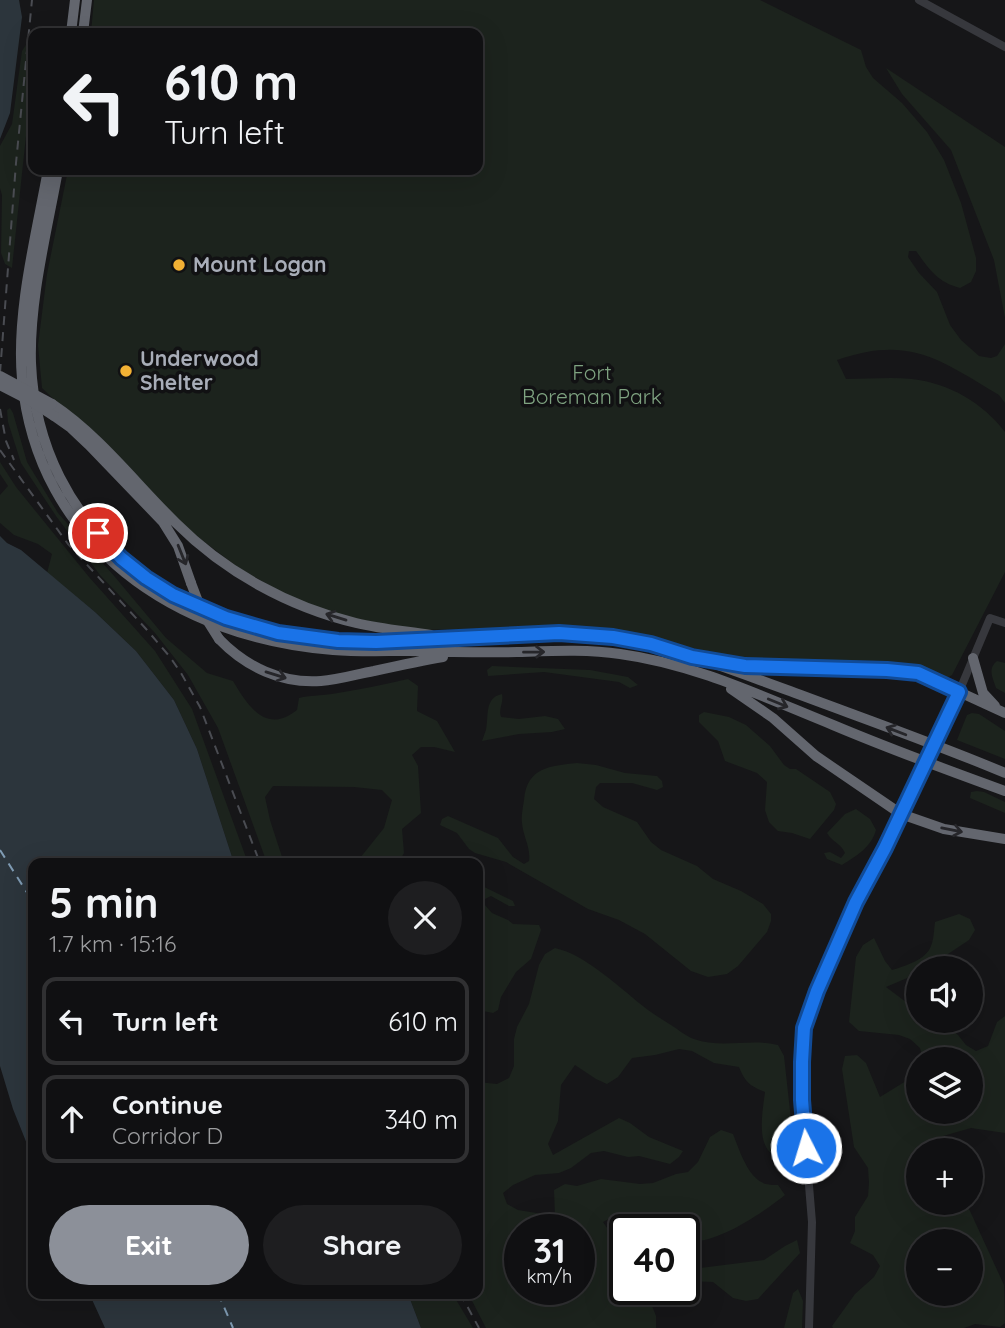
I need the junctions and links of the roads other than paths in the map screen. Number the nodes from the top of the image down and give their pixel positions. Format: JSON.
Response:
{"nodes":[{"id":1,"x":75,"y":0,"type":"edge"},
{"id":2,"x":87,"y":0,"type":"edge"},
{"id":3,"x":919,"y":0,"type":"edge"},
{"id":4,"x":72,"y":28,"type":"edge"},
{"id":5,"x":84,"y":28,"type":"edge"},
{"id":6,"x":1005,"y":47,"type":"edge"},
{"id":7,"x":47,"y":175,"type":"edge"},
{"id":8,"x":57,"y":175,"type":"edge"},
{"id":9,"x":0,"y":376,"type":"edge"},
{"id":10,"x":0,"y":385,"type":"edge"},
{"id":11,"x":53,"y":410,"type":"junction"},
{"id":12,"x":1005,"y":623,"type":"edge"},
{"id":13,"x":451,"y":638,"type":"junction"},
{"id":14,"x":466,"y":653,"type":"junction"},
{"id":15,"x":692,"y":657,"type":"junction"},
{"id":16,"x":973,"y":658,"type":"junction"},
{"id":17,"x":712,"y":676,"type":"junction"},
{"id":18,"x":959,"y":692,"type":"junction"},
{"id":19,"x":1002,"y":712,"type":"edge"},
{"id":20,"x":1005,"y":773,"type":"edge"},
{"id":21,"x":1005,"y":791,"type":"edge"},
{"id":22,"x":901,"y":814,"type":"junction"},
{"id":23,"x":1005,"y":839,"type":"edge"},
{"id":24,"x":810,"y":1328,"type":"edge"}],
"edges":[{"from":1,"to":4,"type":"highway"},
{"from":2,"to":5,"type":"highway"},
{"from":3,"to":6,"type":"street"},
{"from":7,"to":14,"type":"highway"},
{"from":8,"to":13,"type":"highway"},
{"from":9,"to":11,"type":"highway","bridge":true},
{"from":10,"to":11,"type":"highway","bridge":true},
{"from":13,"to":11,"type":"highway","one_way":true},
{"from":11,"to":14,"type":"highway","one_way":true,"bridge":true},
{"from":12,"to":16,"type":"street"},
{"from":13,"to":15,"type":"highway"},
{"from":14,"to":17,"type":"highway","one_way":true},
{"from":15,"to":18,"type":"highway"},
{"from":20,"to":15,"type":"highway","one_way":true},
{"from":16,"to":18,"type":"street"},
{"from":16,"to":19,"type":"highway"},
{"from":17,"to":21,"type":"highway","one_way":true},
{"from":17,"to":22,"type":"highway"},
{"from":18,"to":19,"type":"highway"},
{"from":18,"to":22,"type":"street","bridge":true},
{"from":22,"to":23,"type":"highway","one_way":true},
{"from":22,"to":24,"type":"street"}]}
